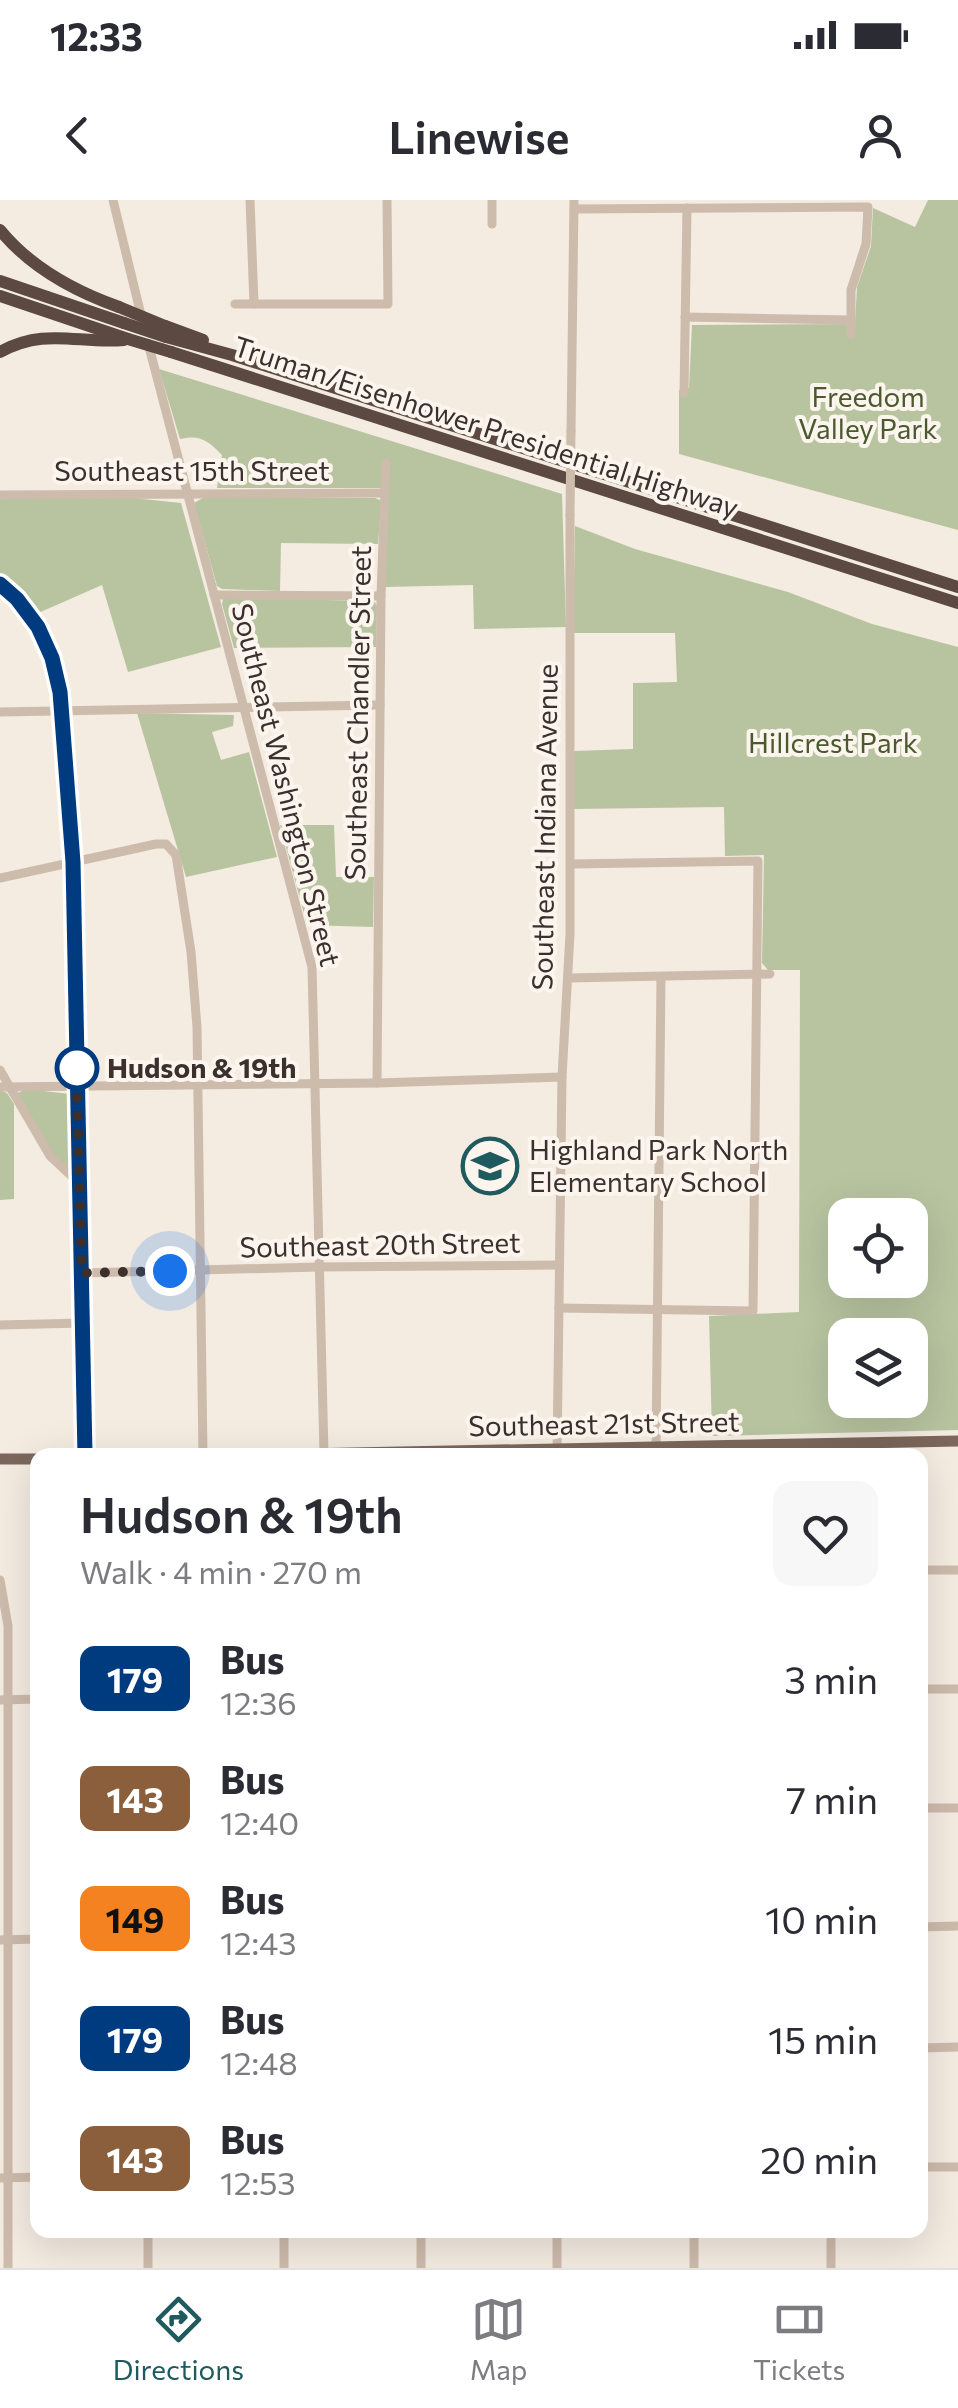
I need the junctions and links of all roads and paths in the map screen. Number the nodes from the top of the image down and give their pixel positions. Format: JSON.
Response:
{"nodes":[{"id":1,"x":112,"y":200,"type":"edge"},
{"id":2,"x":250,"y":200,"type":"edge"},
{"id":3,"x":387,"y":200,"type":"edge"},
{"id":4,"x":492,"y":200,"type":"edge"},
{"id":5,"x":574,"y":204,"type":"edge"},
{"id":6,"x":636,"y":204,"type":"edge"},
{"id":7,"x":753,"y":204,"type":"edge"},
{"id":8,"x":687,"y":208,"type":"junction"},
{"id":9,"x":492,"y":224,"type":"dead end"},
{"id":10,"x":0,"y":230,"type":"edge"},
{"id":11,"x":0,"y":282,"type":"edge"},
{"id":12,"x":0,"y":296,"type":"edge"},
{"id":13,"x":235,"y":304,"type":"dead end"},
{"id":14,"x":254,"y":304,"type":"junction"},
{"id":15,"x":685,"y":317,"type":"junction"},
{"id":16,"x":852,"y":320,"type":"junction"},
{"id":17,"x":166,"y":332,"type":"junction"},
{"id":18,"x":851,"y":334,"type":"dead end"},
{"id":19,"x":128,"y":339,"type":"junction"},
{"id":20,"x":0,"y":352,"type":"edge"},
{"id":21,"x":684,"y":394,"type":"dead end"},
{"id":22,"x":386,"y":462,"type":"dead end"},
{"id":23,"x":384,"y":493,"type":"junction"},
{"id":24,"x":188,"y":494,"type":"junction"},
{"id":25,"x":0,"y":495,"type":"edge"},
{"id":26,"x":0,"y":584,"type":"edge"},
{"id":27,"x":958,"y":587,"type":"edge"},
{"id":28,"x":214,"y":595,"type":"junction"},
{"id":29,"x":381,"y":596,"type":"junction"},
{"id":30,"x":958,"y":604,"type":"edge"},
{"id":31,"x":380,"y":705,"type":"junction"},
{"id":32,"x":244,"y":709,"type":"junction"},
{"id":33,"x":0,"y":712,"type":"edge"},
{"id":34,"x":62,"y":712,"type":"junction"},
{"id":35,"x":73,"y":862,"type":"junction"},
{"id":36,"x":570,"y":864,"type":"junction"},
{"id":37,"x":0,"y":878,"type":"edge"},
{"id":38,"x":756,"y":974,"type":"junction"},
{"id":39,"x":770,"y":974,"type":"dead end"},
{"id":40,"x":568,"y":978,"type":"junction"},
{"id":41,"x":661,"y":978,"type":"junction"},
{"id":42,"x":0,"y":1070,"type":"edge"},
{"id":43,"x":562,"y":1077,"type":"junction"},
{"id":44,"x":316,"y":1082,"type":"junction"},
{"id":45,"x":377,"y":1083,"type":"junction"},
{"id":46,"x":197,"y":1084,"type":"junction"},
{"id":47,"x":4,"y":1086,"type":"edge"},
{"id":48,"x":77,"y":1087,"type":"junction"},
{"id":49,"x":80,"y":1184,"type":"junction"},
{"id":50,"x":560,"y":1265,"type":"junction"},
{"id":51,"x":319,"y":1266,"type":"junction"},
{"id":52,"x":200,"y":1270,"type":"junction"},
{"id":53,"x":82,"y":1273,"type":"junction"},
{"id":54,"x":559,"y":1308,"type":"junction"},
{"id":55,"x":657,"y":1310,"type":"junction"},
{"id":56,"x":83,"y":1323,"type":"junction"},
{"id":57,"x":0,"y":1324,"type":"edge"},
{"id":58,"x":958,"y":1442,"type":"edge"},
{"id":59,"x":85,"y":1448,"type":"edge"},
{"id":60,"x":203,"y":1448,"type":"edge"},
{"id":61,"x":324,"y":1448,"type":"edge"},
{"id":62,"x":558,"y":1448,"type":"edge"},
{"id":63,"x":656,"y":1448,"type":"edge"},
{"id":64,"x":860,"y":1448,"type":"edge"},
{"id":65,"x":0,"y":1459,"type":"edge"},
{"id":66,"x":30,"y":1459,"type":"edge"},
{"id":67,"x":928,"y":1570,"type":"edge"},
{"id":68,"x":958,"y":1570,"type":"edge"},
{"id":69,"x":0,"y":1580,"type":"edge"},
{"id":70,"x":928,"y":1689,"type":"edge"},
{"id":71,"x":958,"y":1689,"type":"edge"},
{"id":72,"x":4,"y":1699,"type":"edge"},
{"id":73,"x":30,"y":1699,"type":"edge"},
{"id":74,"x":928,"y":1808,"type":"edge"},
{"id":75,"x":958,"y":1808,"type":"edge"},
{"id":76,"x":958,"y":1926,"type":"edge"},
{"id":77,"x":928,"y":1927,"type":"edge"},
{"id":78,"x":30,"y":1939,"type":"edge"},
{"id":79,"x":4,"y":1940,"type":"edge"},
{"id":80,"x":928,"y":2048,"type":"edge"},
{"id":81,"x":958,"y":2048,"type":"edge"},
{"id":82,"x":928,"y":2167,"type":"edge"},
{"id":83,"x":958,"y":2167,"type":"edge"},
{"id":84,"x":30,"y":2177,"type":"edge"},
{"id":85,"x":4,"y":2178,"type":"edge"},
{"id":86,"x":148,"y":2238,"type":"edge"},
{"id":87,"x":284,"y":2238,"type":"edge"},
{"id":88,"x":421,"y":2238,"type":"edge"},
{"id":89,"x":557,"y":2238,"type":"edge"},
{"id":90,"x":694,"y":2238,"type":"edge"},
{"id":91,"x":831,"y":2238,"type":"edge"},
{"id":92,"x":8,"y":2268,"type":"edge"},
{"id":93,"x":148,"y":2268,"type":"edge"},
{"id":94,"x":284,"y":2268,"type":"edge"},
{"id":95,"x":421,"y":2268,"type":"edge"},
{"id":96,"x":557,"y":2268,"type":"edge"},
{"id":97,"x":694,"y":2268,"type":"edge"},
{"id":98,"x":831,"y":2268,"type":"edge"}],
"edges":[{"from":1,"to":24,"type":"street","name":"Southeast Washington Street"},
{"from":2,"to":14,"type":"street"},
{"from":3,"to":14,"type":"street"},
{"from":4,"to":9,"type":"street"},
{"from":5,"to":6,"type":"street"},
{"from":5,"to":36,"type":"street","name":"Southeast Indiana Avenue","bridge":true},
{"from":6,"to":8,"type":"street"},
{"from":7,"to":8,"type":"street"},
{"from":7,"to":16,"type":"street"},
{"from":8,"to":15,"type":"street"},
{"from":10,"to":17,"type":"highway","bridge":true},
{"from":11,"to":17,"type":"highway","name":"Truman/Eisenhower Presidential Highway","bridge":true},
{"from":12,"to":19,"type":"highway","name":"Truman/Eisenhower Presidential Highway"},
{"from":13,"to":14,"type":"street"},
{"from":15,"to":16,"type":"street"},
{"from":15,"to":21,"type":"street"},
{"from":16,"to":18,"type":"street"},
{"from":17,"to":27,"type":"highway","name":"Truman/Eisenhower Presidential Highway"},
{"from":19,"to":20,"type":"highway"},
{"from":19,"to":30,"type":"highway","name":"Truman/Eisenhower Presidential Highway","bridge":true},
{"from":22,"to":23,"type":"street","name":"Southeast Chandler Street"},
{"from":23,"to":24,"type":"street","name":"Southeast 15th Street"},
{"from":23,"to":29,"type":"street","name":"Southeast Chandler Street"},
{"from":24,"to":25,"type":"street","name":"Southeast 15th Street"},
{"from":24,"to":28,"type":"street","name":"Southeast Washington Street"},
{"from":26,"to":34,"type":"street"},
{"from":28,"to":29,"type":"street"},
{"from":28,"to":32,"type":"street","name":"Southeast Washington Street"},
{"from":29,"to":31,"type":"street","name":"Southeast Chandler Street"},
{"from":31,"to":32,"type":"street"},
{"from":31,"to":45,"type":"street","name":"Southeast Chandler Street"},
{"from":32,"to":34,"type":"street"},
{"from":32,"to":44,"type":"street","name":"Southeast Washington Street"},
{"from":33,"to":34,"type":"street"},
{"from":34,"to":35,"type":"street"},
{"from":35,"to":37,"type":"street"},
{"from":35,"to":46,"type":"street"},
{"from":35,"to":48,"type":"street"},
{"from":36,"to":38,"type":"street"},
{"from":36,"to":40,"type":"street","name":"Southeast Indiana Avenue"},
{"from":38,"to":39,"type":"street"},
{"from":38,"to":41,"type":"street"},
{"from":38,"to":55,"type":"street"},
{"from":40,"to":41,"type":"street"},
{"from":40,"to":43,"type":"street","name":"Southeast Indiana Avenue"},
{"from":41,"to":55,"type":"street"},
{"from":42,"to":47,"type":"street"},
{"from":43,"to":45,"type":"street"},
{"from":43,"to":50,"type":"street","name":"Southeast Indiana Avenue"},
{"from":44,"to":45,"type":"street"},
{"from":44,"to":46,"type":"street"},
{"from":44,"to":51,"type":"street","name":"Southeast Washington Street"},
{"from":46,"to":48,"type":"street"},
{"from":46,"to":52,"type":"street"},
{"from":47,"to":48,"type":"street"},
{"from":47,"to":49,"type":"street"},
{"from":48,"to":49,"type":"street"},
{"from":49,"to":53,"type":"street"},
{"from":50,"to":51,"type":"street","name":"Southeast 20th Street"},
{"from":50,"to":54,"type":"street","name":"Southeast Indiana Avenue"},
{"from":51,"to":52,"type":"street","name":"Southeast 20th Street"},
{"from":51,"to":61,"type":"street","name":"Southeast Washington Street"},
{"from":52,"to":53,"type":"street","name":"Southeast 20th Street"},
{"from":52,"to":60,"type":"street"},
{"from":53,"to":56,"type":"street"},
{"from":54,"to":55,"type":"street"},
{"from":54,"to":62,"type":"street","name":"Southeast Indiana Avenue"},
{"from":55,"to":63,"type":"street"},
{"from":56,"to":57,"type":"street"},
{"from":56,"to":59,"type":"street"},
{"from":58,"to":64,"type":"main road","name":"Southeast 21st Street"},
{"from":65,"to":66,"type":"main road"},
{"from":67,"to":68,"type":"street"},
{"from":69,"to":72,"type":"street"},
{"from":70,"to":71,"type":"street"},
{"from":72,"to":73,"type":"street"},
{"from":72,"to":79,"type":"street"},
{"from":74,"to":75,"type":"street"},
{"from":76,"to":77,"type":"street"},
{"from":78,"to":79,"type":"street"},
{"from":79,"to":85,"type":"street"},
{"from":80,"to":81,"type":"street"},
{"from":82,"to":83,"type":"street"},
{"from":84,"to":85,"type":"street"},
{"from":85,"to":92,"type":"street"},
{"from":86,"to":93,"type":"street"},
{"from":87,"to":94,"type":"street"},
{"from":88,"to":95,"type":"street"},
{"from":89,"to":96,"type":"street"},
{"from":90,"to":97,"type":"street"},
{"from":91,"to":98,"type":"street"}]}
